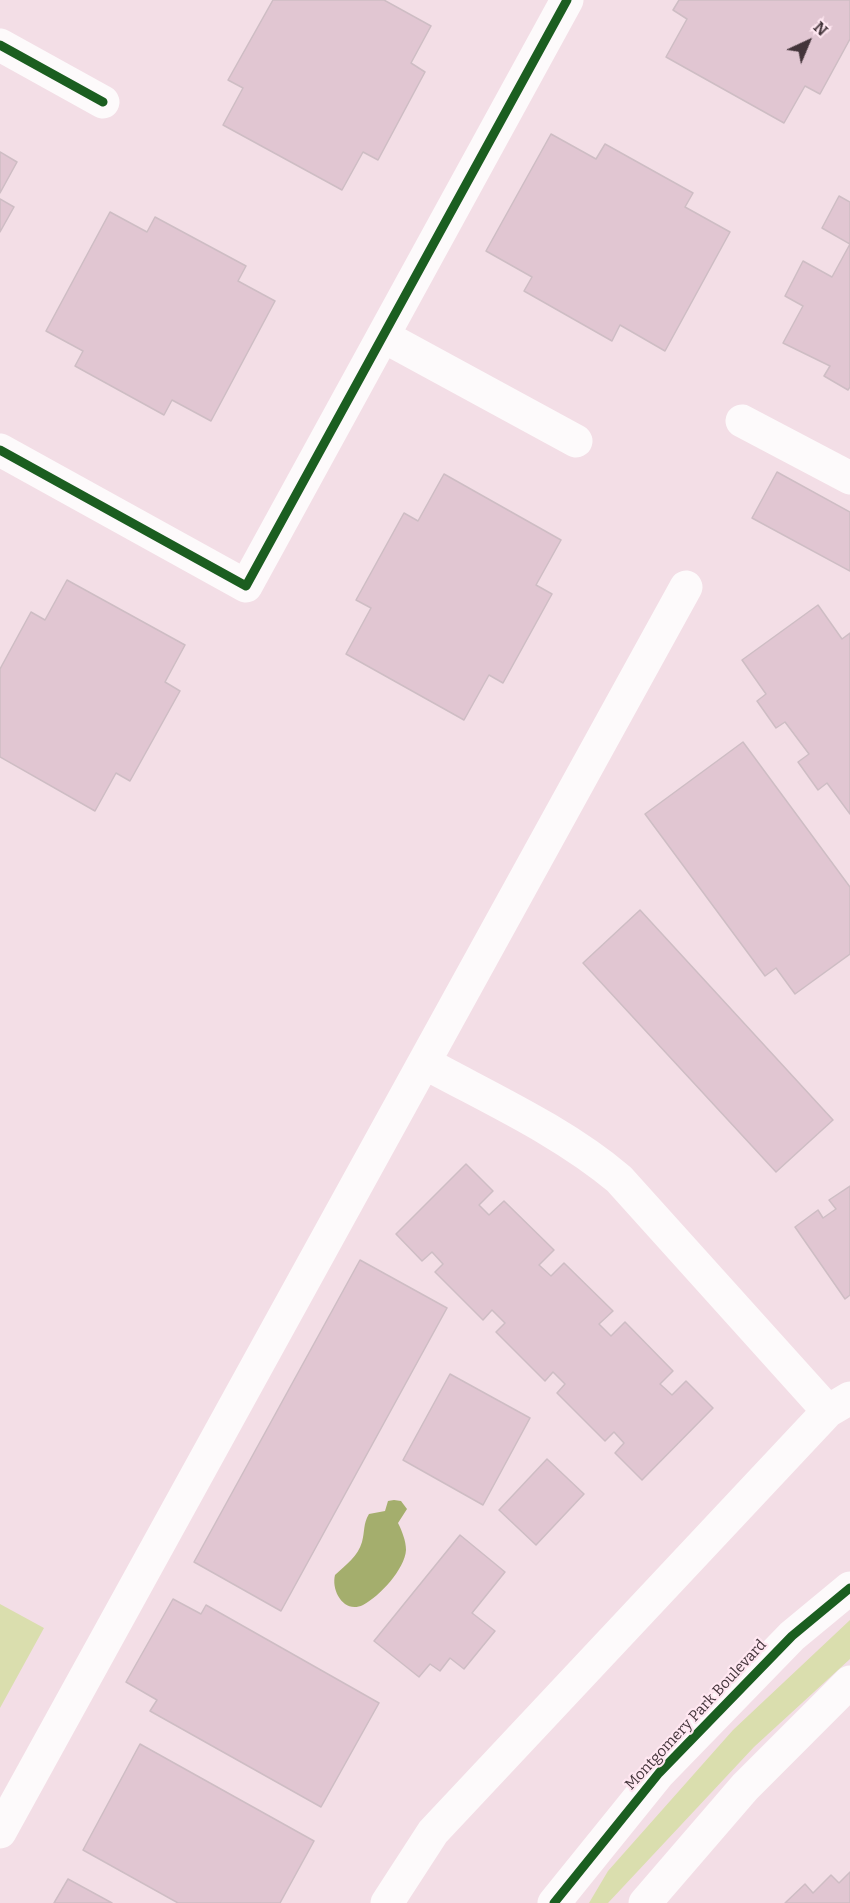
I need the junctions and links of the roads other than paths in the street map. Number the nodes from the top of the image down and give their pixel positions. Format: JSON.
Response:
{"nodes":[{"id":1,"x":567,"y":0,"type":"edge"},
{"id":2,"x":0,"y":45,"type":"edge"},
{"id":3,"x":103,"y":102,"type":"dead end"},
{"id":4,"x":383,"y":336,"type":"junction"},
{"id":5,"x":742,"y":421,"type":"dead end"},
{"id":6,"x":576,"y":441,"type":"dead end"},
{"id":7,"x":0,"y":450,"type":"edge"},
{"id":8,"x":850,"y":478,"type":"edge"},
{"id":9,"x":686,"y":587,"type":"dead end"},
{"id":10,"x":425,"y":1063,"type":"junction"},
{"id":11,"x":839,"y":1404,"type":"edge"},
{"id":12,"x":850,"y":1588,"type":"edge"},
{"id":13,"x":850,"y":1683,"type":"edge"},
{"id":14,"x":0,"y":1832,"type":"edge"},
{"id":15,"x":387,"y":1903,"type":"edge"},
{"id":16,"x":554,"y":1903,"type":"edge"},
{"id":17,"x":645,"y":1903,"type":"edge"}],
"edges":[{"from":1,"to":4,"type":"street"},
{"from":2,"to":3,"type":"street"},
{"from":4,"to":6,"type":"street"},
{"from":4,"to":7,"type":"street"},
{"from":5,"to":8,"type":"street"},
{"from":9,"to":10,"type":"street"},
{"from":10,"to":11,"type":"street"},
{"from":10,"to":14,"type":"street"},
{"from":11,"to":15,"type":"street"},
{"from":12,"to":16,"type":"street","name":"Montgomery Park Boulevard"},
{"from":13,"to":17,"type":"street"}]}
